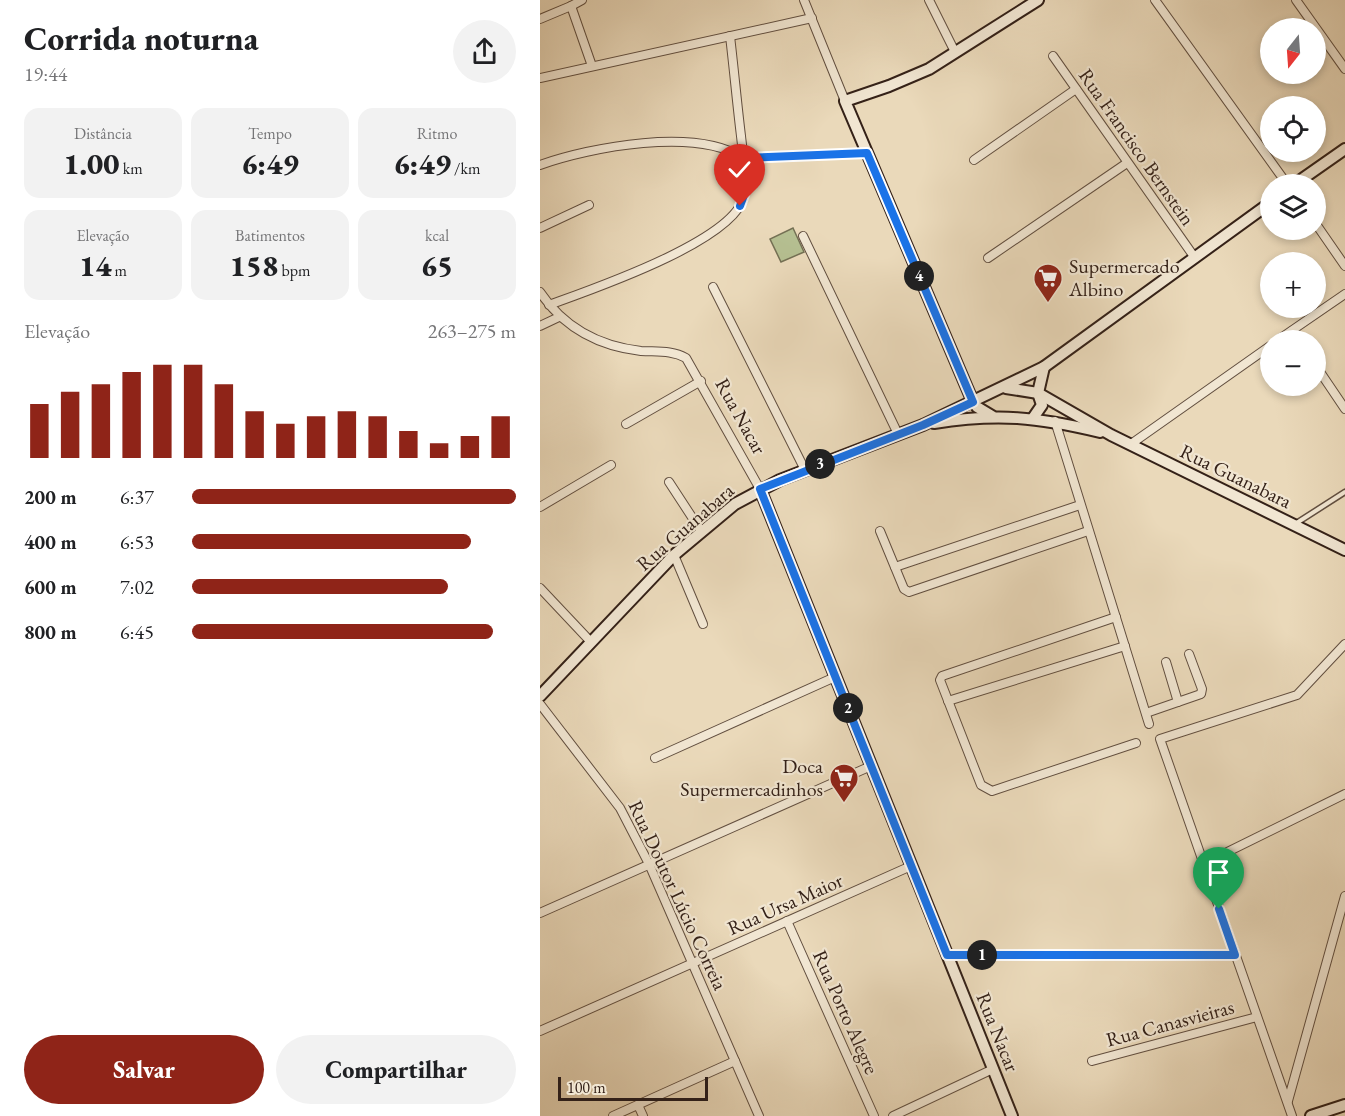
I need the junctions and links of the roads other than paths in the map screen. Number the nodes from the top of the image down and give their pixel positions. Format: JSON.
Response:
{"nodes":[{"id":1,"x":582,"y":0,"type":"edge"},
{"id":2,"x":804,"y":0,"type":"edge"},
{"id":3,"x":929,"y":0,"type":"edge"},
{"id":4,"x":1038,"y":0,"type":"edge"},
{"id":5,"x":1155,"y":0,"type":"edge"},
{"id":6,"x":1296,"y":0,"type":"edge"},
{"id":7,"x":571,"y":6,"type":"junction"},
{"id":8,"x":812,"y":18,"type":"junction"},
{"id":9,"x":540,"y":19,"type":"edge"},
{"id":10,"x":730,"y":36,"type":"junction"},
{"id":11,"x":955,"y":52,"type":"junction"},
{"id":12,"x":1053,"y":56,"type":"dead end"},
{"id":13,"x":592,"y":66,"type":"junction"},
{"id":14,"x":1345,"y":69,"type":"edge"},
{"id":15,"x":540,"y":78,"type":"edge"},
{"id":16,"x":1076,"y":89,"type":"junction"},
{"id":17,"x":845,"y":101,"type":"junction"},
{"id":18,"x":1345,"y":148,"type":"edge"},
{"id":19,"x":867,"y":153,"type":"junction"},
{"id":20,"x":743,"y":158,"type":"junction"},
{"id":21,"x":974,"y":159,"type":"dead end"},
{"id":22,"x":1127,"y":163,"type":"junction"},
{"id":23,"x":540,"y":165,"type":"edge"},
{"id":24,"x":1280,"y":174,"type":"edge"},
{"id":25,"x":1309,"y":174,"type":"edge"},
{"id":26,"x":589,"y":205,"type":"dead end"},
{"id":27,"x":1260,"y":209,"type":"edge"},
{"id":28,"x":540,"y":228,"type":"edge"},
{"id":29,"x":803,"y":236,"type":"dead end"},
{"id":30,"x":1326,"y":238,"type":"edge"},
{"id":31,"x":988,"y":258,"type":"dead end"},
{"id":32,"x":1195,"y":258,"type":"junction"},
{"id":33,"x":1345,"y":266,"type":"edge"},
{"id":34,"x":713,"y":287,"type":"dead end"},
{"id":35,"x":540,"y":292,"type":"edge"},
{"id":36,"x":1345,"y":294,"type":"edge"},
{"id":37,"x":549,"y":305,"type":"junction"},
{"id":38,"x":559,"y":317,"type":"junction"},
{"id":39,"x":540,"y":326,"type":"edge"},
{"id":40,"x":1293,"y":330,"type":"edge"},
{"id":41,"x":1260,"y":353,"type":"edge"},
{"id":42,"x":1044,"y":367,"type":"junction"},
{"id":43,"x":701,"y":381,"type":"junction"},
{"id":44,"x":1326,"y":381,"type":"edge"},
{"id":45,"x":1001,"y":388,"type":"junction"},
{"id":46,"x":1038,"y":393,"type":"junction"},
{"id":47,"x":990,"y":394,"type":"junction"},
{"id":48,"x":973,"y":402,"type":"junction"},
{"id":49,"x":1345,"y":410,"type":"edge"},
{"id":50,"x":992,"y":416,"type":"junction"},
{"id":51,"x":1033,"y":418,"type":"junction"},
{"id":52,"x":1056,"y":421,"type":"junction"},
{"id":53,"x":626,"y":424,"type":"dead end"},
{"id":54,"x":923,"y":425,"type":"junction"},
{"id":55,"x":898,"y":434,"type":"junction"},
{"id":56,"x":1112,"y":435,"type":"junction"},
{"id":57,"x":1131,"y":444,"type":"junction"},
{"id":58,"x":611,"y":465,"type":"dead end"},
{"id":59,"x":805,"y":470,"type":"junction"},
{"id":60,"x":669,"y":482,"type":"dead end"},
{"id":61,"x":760,"y":489,"type":"junction"},
{"id":62,"x":1345,"y":492,"type":"edge"},
{"id":63,"x":1080,"y":505,"type":"junction"},
{"id":64,"x":540,"y":507,"type":"edge"},
{"id":65,"x":1294,"y":525,"type":"junction"},
{"id":66,"x":701,"y":531,"type":"junction"},
{"id":67,"x":880,"y":531,"type":"dead end"},
{"id":68,"x":1089,"y":531,"type":"junction"},
{"id":69,"x":1345,"y":550,"type":"edge"},
{"id":70,"x":674,"y":555,"type":"junction"},
{"id":71,"x":896,"y":567,"type":"junction"},
{"id":72,"x":540,"y":588,"type":"edge"},
{"id":73,"x":1116,"y":617,"type":"junction"},
{"id":74,"x":703,"y":624,"type":"dead end"},
{"id":75,"x":590,"y":641,"type":"junction"},
{"id":76,"x":1345,"y":644,"type":"edge"},
{"id":77,"x":1125,"y":646,"type":"junction"},
{"id":78,"x":1189,"y":654,"type":"dead end"},
{"id":79,"x":1166,"y":663,"type":"dead end"},
{"id":80,"x":836,"y":676,"type":"junction"},
{"id":81,"x":540,"y":696,"type":"edge"},
{"id":82,"x":948,"y":701,"type":"junction"},
{"id":83,"x":1178,"y":702,"type":"junction"},
{"id":84,"x":540,"y":704,"type":"edge"},
{"id":85,"x":1146,"y":713,"type":"junction"},
{"id":86,"x":1149,"y":724,"type":"dead end"},
{"id":87,"x":1136,"y":743,"type":"dead end"},
{"id":88,"x":655,"y":758,"type":"dead end"},
{"id":89,"x":871,"y":766,"type":"junction"},
{"id":90,"x":1345,"y":794,"type":"edge"},
{"id":91,"x":649,"y":864,"type":"junction"},
{"id":92,"x":1203,"y":864,"type":"junction"},
{"id":93,"x":911,"y":866,"type":"junction"},
{"id":94,"x":1345,"y":896,"type":"edge"},
{"id":95,"x":540,"y":912,"type":"edge"},
{"id":96,"x":1342,"y":919,"type":"edge"},
{"id":97,"x":787,"y":921,"type":"junction"},
{"id":98,"x":947,"y":955,"type":"junction"},
{"id":99,"x":1235,"y":955,"type":"junction"},
{"id":100,"x":692,"y":963,"type":"junction"},
{"id":101,"x":1257,"y":1017,"type":"junction"},
{"id":102,"x":540,"y":1031,"type":"edge"},
{"id":103,"x":735,"y":1061,"type":"junction"},
{"id":104,"x":1092,"y":1061,"type":"dead end"},
{"id":105,"x":993,"y":1069,"type":"junction"},
{"id":106,"x":1287,"y":1103,"type":"junction"},
{"id":107,"x":638,"y":1105,"type":"junction"},
{"id":108,"x":1345,"y":1105,"type":"edge"},
{"id":109,"x":613,"y":1116,"type":"edge"},
{"id":110,"x":643,"y":1116,"type":"edge"},
{"id":111,"x":759,"y":1116,"type":"edge"},
{"id":112,"x":874,"y":1116,"type":"edge"},
{"id":113,"x":893,"y":1116,"type":"edge"},
{"id":114,"x":1012,"y":1116,"type":"edge"},
{"id":115,"x":1292,"y":1116,"type":"edge"},
{"id":116,"x":1311,"y":1116,"type":"edge"}],
"edges":[{"from":1,"to":7,"type":"street"},
{"from":2,"to":8,"type":"street"},
{"from":3,"to":11,"type":"street"},
{"from":4,"to":11,"type":"main road"},
{"from":5,"to":24,"type":"street"},
{"from":6,"to":14,"type":"street"},
{"from":7,"to":9,"type":"street"},
{"from":7,"to":13,"type":"street"},
{"from":8,"to":10,"type":"street"},
{"from":8,"to":17,"type":"street"},
{"from":10,"to":13,"type":"street"},
{"from":10,"to":20,"type":"street"},
{"from":11,"to":17,"type":"main road"},
{"from":12,"to":16,"type":"street","name":"Rua Francisco Bernstein"},
{"from":13,"to":15,"type":"street"},
{"from":16,"to":21,"type":"street"},
{"from":16,"to":22,"type":"street","name":"Rua Francisco Bernstein"},
{"from":17,"to":19,"type":"main road"},
{"from":18,"to":25,"type":"main road"},
{"from":19,"to":20,"type":"street"},
{"from":19,"to":48,"type":"main road"},
{"from":20,"to":23,"type":"street"},
{"from":20,"to":37,"type":"street"},
{"from":22,"to":31,"type":"street"},
{"from":22,"to":32,"type":"street","name":"Rua Francisco Bernstein"},
{"from":26,"to":28,"type":"street"},
{"from":27,"to":32,"type":"main road"},
{"from":29,"to":55,"type":"street"},
{"from":30,"to":33,"type":"street"},
{"from":32,"to":42,"type":"main road"},
{"from":34,"to":59,"type":"street"},
{"from":35,"to":37,"type":"street","name":"Rua Nacar"},
{"from":36,"to":40,"type":"street"},
{"from":37,"to":38,"type":"street","name":"Rua Nacar"},
{"from":38,"to":39,"type":"street"},
{"from":38,"to":43,"type":"street","name":"Rua Nacar"},
{"from":41,"to":57,"type":"street"},
{"from":42,"to":45,"type":"main road"},
{"from":42,"to":46,"type":"main road"},
{"from":43,"to":53,"type":"street"},
{"from":43,"to":61,"type":"street","name":"Rua Nacar"},
{"from":44,"to":49,"type":"street"},
{"from":45,"to":46,"type":"main road","name":"Rua Guanabara"},
{"from":45,"to":47,"type":"main road","name":"Rua Guanabara"},
{"from":46,"to":51,"type":"main road"},
{"from":46,"to":52,"type":"main road"},
{"from":46,"to":56,"type":"main road","name":"Rua Guanabara"},
{"from":47,"to":48,"type":"main road","name":"Rua Guanabara"},
{"from":47,"to":50,"type":"main road"},
{"from":48,"to":50,"type":"main road"},
{"from":48,"to":54,"type":"main road","name":"Rua Guanabara"},
{"from":50,"to":51,"type":"main road","name":"Rua Guanabara"},
{"from":50,"to":54,"type":"main road","name":"Rua Guanabara"},
{"from":51,"to":52,"type":"main road","name":"Rua Guanabara"},
{"from":52,"to":56,"type":"main road","name":"Rua Guanabara"},
{"from":52,"to":63,"type":"street"},
{"from":54,"to":55,"type":"main road","name":"Rua Guanabara"},
{"from":55,"to":59,"type":"main road","name":"Rua Guanabara"},
{"from":56,"to":57,"type":"main road","name":"Rua Guanabara"},
{"from":57,"to":65,"type":"main road","name":"Rua Guanabara"},
{"from":58,"to":64,"type":"street"},
{"from":59,"to":61,"type":"main road","name":"Rua Guanabara"},
{"from":60,"to":66,"type":"street"},
{"from":61,"to":66,"type":"main road","name":"Rua Guanabara"},
{"from":61,"to":80,"type":"main road","name":"Rua Nacar"},
{"from":62,"to":65,"type":"lane"},
{"from":63,"to":68,"type":"street"},
{"from":63,"to":71,"type":"street"},
{"from":65,"to":69,"type":"main road","name":"Rua Guanabara"},
{"from":66,"to":70,"type":"main road","name":"Rua Guanabara"},
{"from":67,"to":71,"type":"street"},
{"from":68,"to":71,"type":"street"},
{"from":68,"to":73,"type":"street"},
{"from":70,"to":74,"type":"street"},
{"from":70,"to":75,"type":"main road","name":"Rua Guanabara"},
{"from":72,"to":75,"type":"street"},
{"from":73,"to":77,"type":"street"},
{"from":73,"to":82,"type":"street"},
{"from":75,"to":81,"type":"main road","name":"Rua Guanabara"},
{"from":76,"to":92,"type":"street"},
{"from":77,"to":82,"type":"street"},
{"from":77,"to":85,"type":"street"},
{"from":78,"to":83,"type":"street"},
{"from":79,"to":83,"type":"street"},
{"from":80,"to":88,"type":"street"},
{"from":80,"to":89,"type":"main road","name":"Rua Nacar"},
{"from":82,"to":87,"type":"street"},
{"from":83,"to":85,"type":"street"},
{"from":84,"to":91,"type":"street","name":"Rua Doutor Lúcio Correia"},
{"from":85,"to":86,"type":"street"},
{"from":89,"to":91,"type":"street"},
{"from":89,"to":93,"type":"main road","name":"Rua Nacar"},
{"from":90,"to":92,"type":"street"},
{"from":91,"to":95,"type":"street"},
{"from":91,"to":100,"type":"street","name":"Rua Doutor Lúcio Correia"},
{"from":92,"to":99,"type":"street"},
{"from":93,"to":97,"type":"street","name":"Rua Ursa Maior"},
{"from":93,"to":98,"type":"main road","name":"Rua Nacar"},
{"from":94,"to":96,"type":"street"},
{"from":96,"to":106,"type":"street"},
{"from":97,"to":100,"type":"street","name":"Rua Ursa Maior"},
{"from":97,"to":112,"type":"street","name":"Rua Porto Alegre"},
{"from":98,"to":99,"type":"street"},
{"from":98,"to":105,"type":"main road","name":"Rua Nacar"},
{"from":99,"to":101,"type":"street"},
{"from":100,"to":102,"type":"street","name":"Rua Ursa Maior"},
{"from":100,"to":103,"type":"street","name":"Rua Doutor Lúcio Correia"},
{"from":101,"to":104,"type":"street","name":"Rua Canasvieiras"},
{"from":101,"to":106,"type":"street"},
{"from":103,"to":107,"type":"street"},
{"from":103,"to":111,"type":"street","name":"Rua Doutor Lúcio Correia"},
{"from":105,"to":113,"type":"street"},
{"from":105,"to":114,"type":"main road","name":"Rua Nacar"},
{"from":106,"to":115,"type":"street"},
{"from":107,"to":109,"type":"street"},
{"from":107,"to":110,"type":"street"},
{"from":108,"to":116,"type":"main road"}]}
